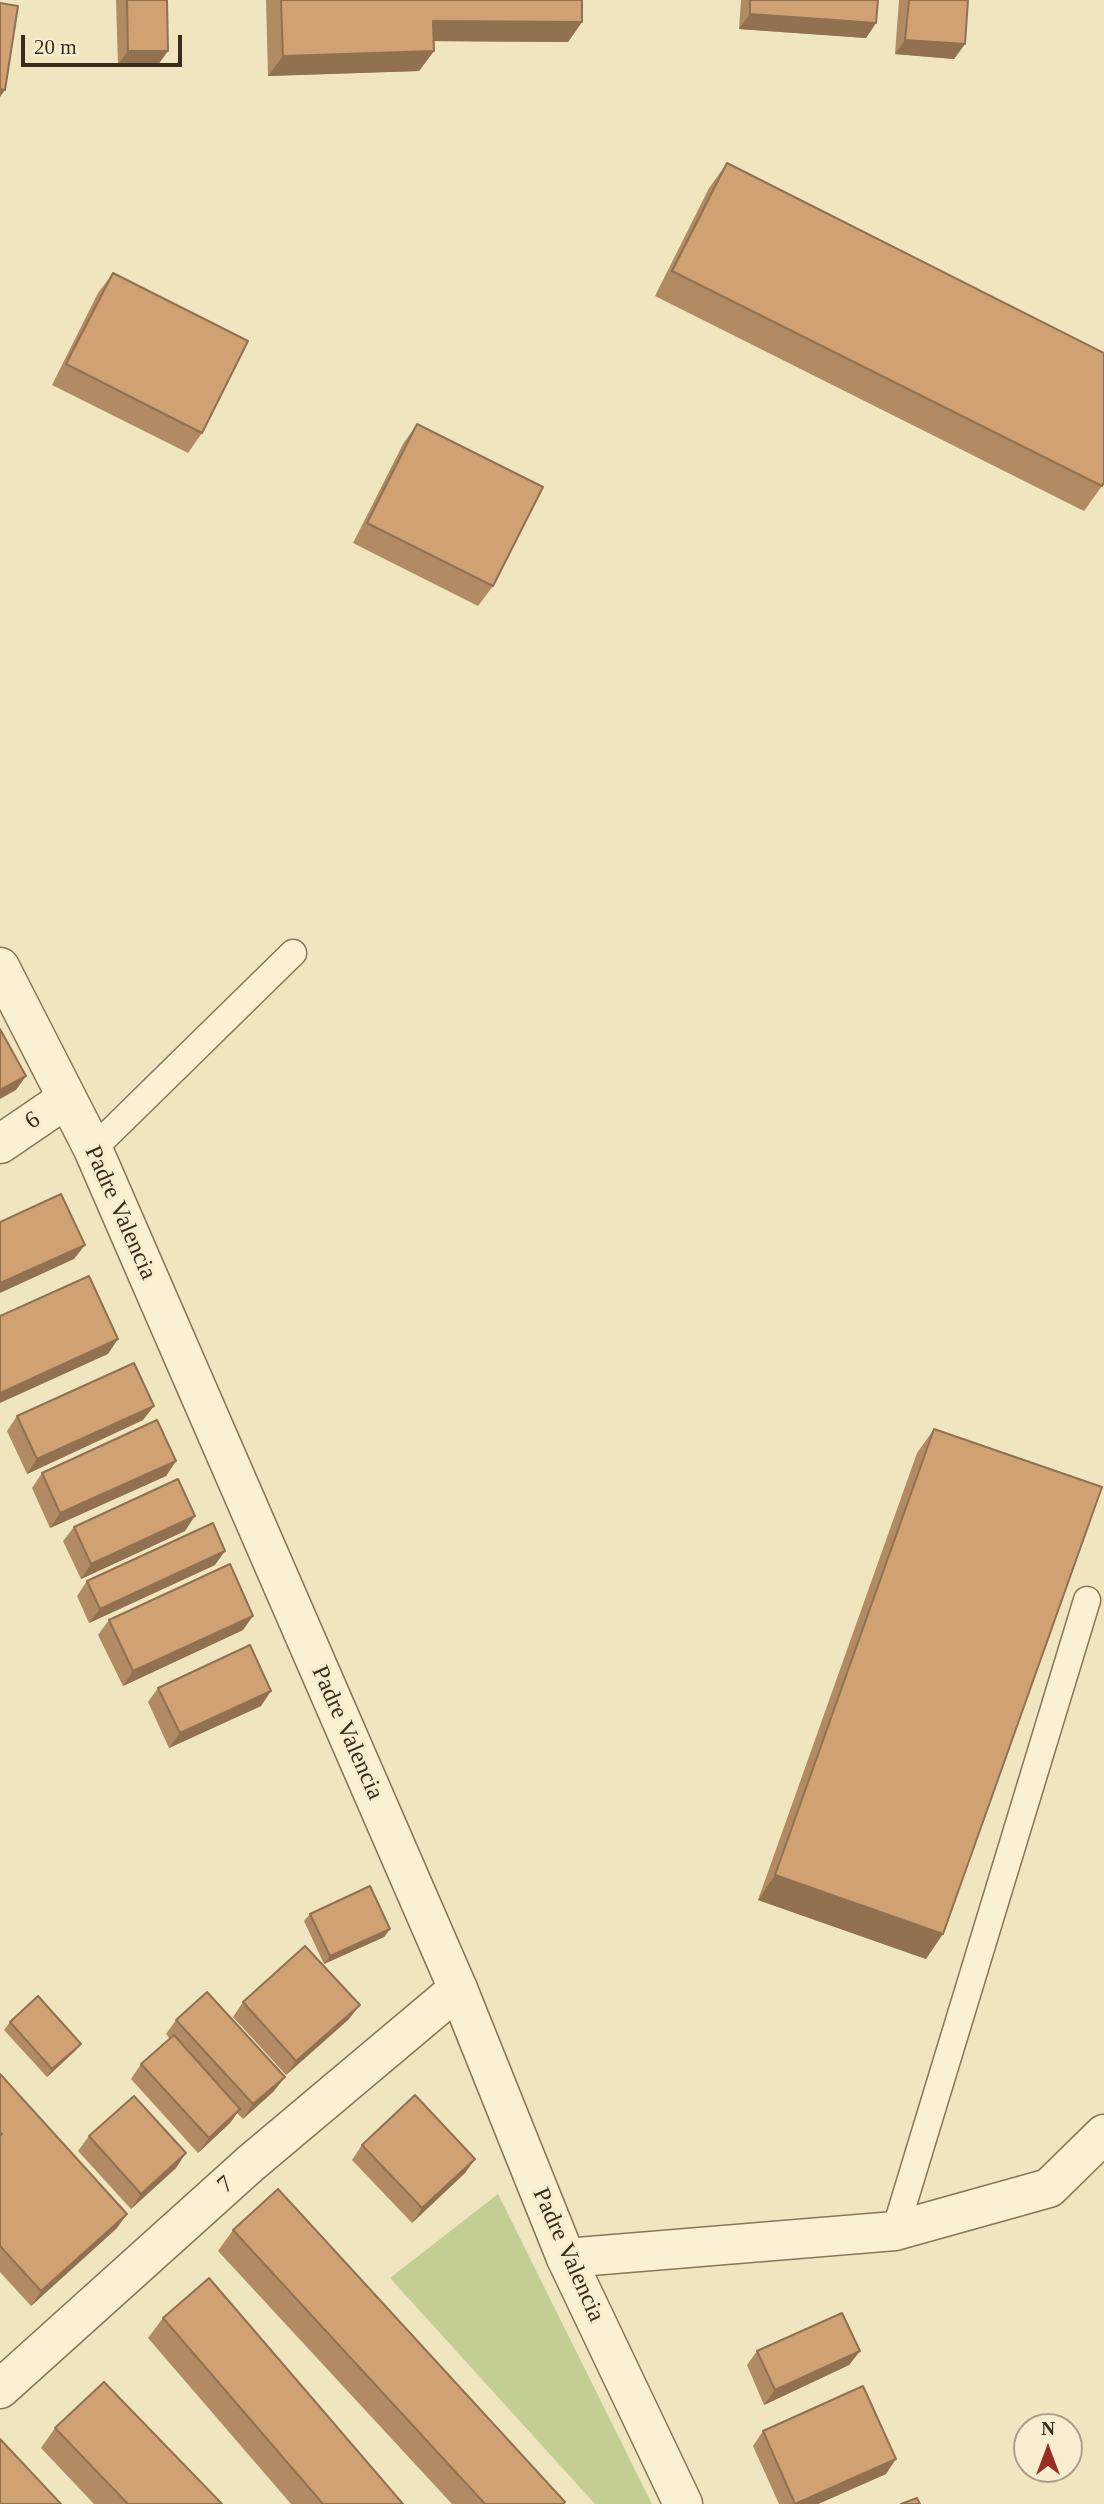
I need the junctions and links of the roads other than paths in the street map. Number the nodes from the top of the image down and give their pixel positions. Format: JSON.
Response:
{"nodes":[{"id":1,"x":293,"y":953,"type":"dead end"},
{"id":2,"x":0,"y":967,"type":"edge"},
{"id":3,"x":66,"y":1099,"type":"junction"},
{"id":4,"x":0,"y":1144,"type":"edge"},
{"id":5,"x":93,"y":1149,"type":"junction"},
{"id":6,"x":1087,"y":1600,"type":"dead end"},
{"id":7,"x":458,"y":1989,"type":"junction"},
{"id":8,"x":1104,"y":2134,"type":"edge"},
{"id":9,"x":895,"y":2231,"type":"junction"},
{"id":10,"x":566,"y":2258,"type":"junction"},
{"id":11,"x":0,"y":2389,"type":"edge"},
{"id":12,"x":683,"y":2504,"type":"edge"}],
"edges":[{"from":1,"to":5,"type":"lane"},
{"from":2,"to":3,"type":"street","name":"Padre Valencia"},
{"from":3,"to":4,"type":"street","name":"6"},
{"from":3,"to":5,"type":"street","name":"Padre Valencia"},
{"from":5,"to":7,"type":"street","name":"Padre Valencia"},
{"from":6,"to":9,"type":"lane"},
{"from":7,"to":10,"type":"street","name":"Padre Valencia"},
{"from":7,"to":11,"type":"street","name":"7"},
{"from":8,"to":9,"type":"street"},
{"from":9,"to":10,"type":"street"},
{"from":10,"to":12,"type":"street","name":"Padre Valencia"}]}
